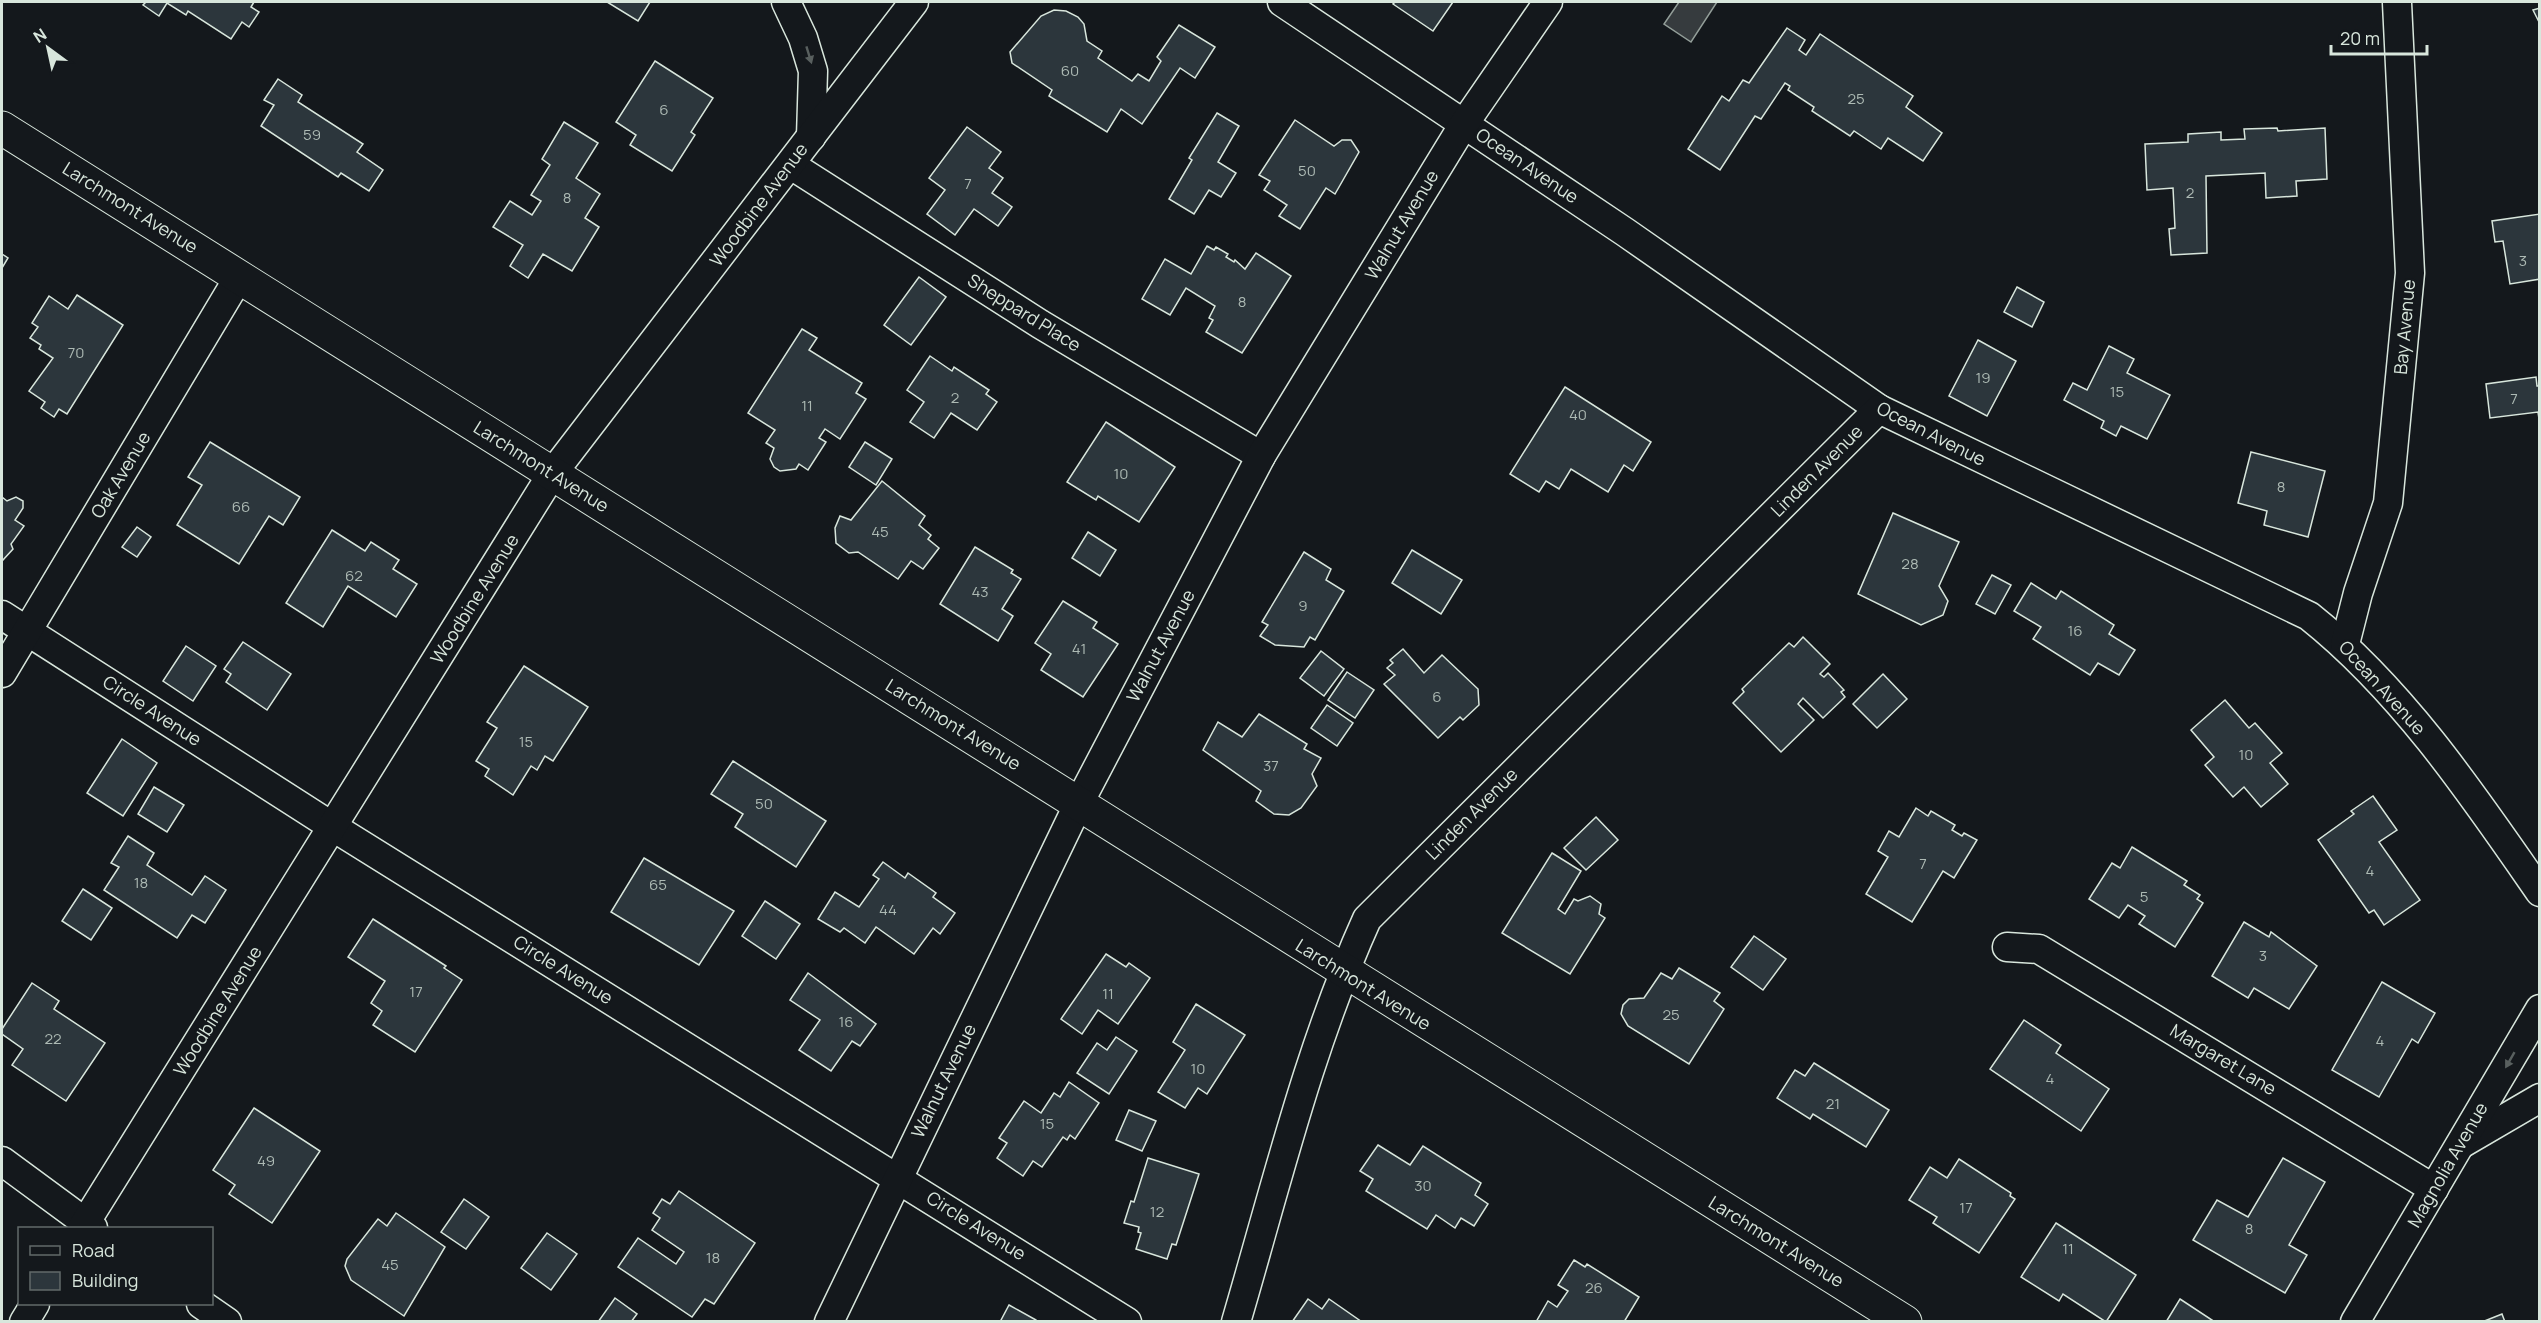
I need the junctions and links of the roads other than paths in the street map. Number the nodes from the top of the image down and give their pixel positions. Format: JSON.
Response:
{"nodes":[{"id":1,"x":786,"y":2,"type":"edge"},
{"id":2,"x":914,"y":2,"type":"edge"},
{"id":3,"x":1282,"y":2,"type":"edge"},
{"id":4,"x":1548,"y":2,"type":"edge"},
{"id":5,"x":2397,"y":3,"type":"dead end"},
{"id":6,"x":1464,"y":124,"type":"junction"},
{"id":7,"x":2,"y":128,"type":"edge"},
{"id":8,"x":811,"y":137,"type":"junction"},
{"id":9,"x":790,"y":165,"type":"junction"},
{"id":10,"x":239,"y":277,"type":"junction"},
{"id":11,"x":1879,"y":409,"type":"junction"},
{"id":12,"x":1261,"y":456,"type":"junction"},
{"id":13,"x":552,"y":474,"type":"junction"},
{"id":14,"x":2,"y":615,"type":"edge"},
{"id":15,"x":28,"y":631,"type":"junction"},
{"id":16,"x":2345,"y":644,"type":"junction"},
{"id":17,"x":2,"y":673,"type":"edge"},
{"id":18,"x":1079,"y":803,"type":"junction"},
{"id":19,"x":333,"y":827,"type":"junction"},
{"id":20,"x":2540,"y":892,"type":"edge"},
{"id":21,"x":2007,"y":947,"type":"dead end"},
{"id":22,"x":1342,"y":973,"type":"junction"},
{"id":23,"x":2540,"y":1009,"type":"edge"},
{"id":24,"x":2540,"y":1098,"type":"edge"},
{"id":25,"x":2460,"y":1145,"type":"junction"},
{"id":26,"x":2,"y":1161,"type":"edge"},
{"id":27,"x":897,"y":1176,"type":"junction"},
{"id":28,"x":2434,"y":1189,"type":"junction"},
{"id":29,"x":87,"y":1227,"type":"edge"},
{"id":30,"x":34,"y":1305,"type":"edge"},
{"id":31,"x":202,"y":1305,"type":"edge"},
{"id":32,"x":24,"y":1322,"type":"edge"},
{"id":33,"x":227,"y":1322,"type":"edge"},
{"id":34,"x":829,"y":1322,"type":"edge"},
{"id":35,"x":1127,"y":1322,"type":"edge"},
{"id":36,"x":1236,"y":1322,"type":"edge"},
{"id":37,"x":1905,"y":1322,"type":"edge"},
{"id":38,"x":2355,"y":1322,"type":"edge"}],
"edges":[{"from":1,"to":8,"type":"street","one_way":true},
{"from":2,"to":8,"type":"street","name":"Woodbine Avenue"},
{"from":3,"to":6,"type":"street","name":"Ocean Avenue"},
{"from":4,"to":6,"type":"street","name":"Walnut Avenue"},
{"from":5,"to":16,"type":"street","name":"Bay Avenue"},
{"from":6,"to":11,"type":"street","name":"Ocean Avenue"},
{"from":6,"to":12,"type":"street","name":"Walnut Avenue"},
{"from":7,"to":10,"type":"street","name":"Larchmont Avenue"},
{"from":8,"to":9,"type":"street","name":"Woodbine Avenue"},
{"from":9,"to":12,"type":"street","name":"Sheppard Place"},
{"from":9,"to":13,"type":"street","name":"Woodbine Avenue"},
{"from":10,"to":13,"type":"street","name":"Larchmont Avenue"},
{"from":10,"to":15,"type":"street","name":"Oak Avenue"},
{"from":11,"to":16,"type":"street","name":"Ocean Avenue"},
{"from":11,"to":22,"type":"street","name":"Linden Avenue"},
{"from":12,"to":18,"type":"street","name":"Walnut Avenue"},
{"from":13,"to":18,"type":"street","name":"Larchmont Avenue"},
{"from":13,"to":19,"type":"street","name":"Woodbine Avenue"},
{"from":14,"to":15,"type":"street","name":"Circle Avenue"},
{"from":15,"to":17,"type":"street","name":"Oak Avenue"},
{"from":15,"to":19,"type":"street","name":"Circle Avenue"},
{"from":16,"to":20,"type":"street","name":"Ocean Avenue"},
{"from":18,"to":22,"type":"street","name":"Larchmont Avenue"},
{"from":18,"to":27,"type":"street","name":"Walnut Avenue"},
{"from":19,"to":27,"type":"street","name":"Circle Avenue"},
{"from":19,"to":29,"type":"street","name":"Woodbine Avenue"},
{"from":21,"to":28,"type":"street","name":"Margaret Lane"},
{"from":22,"to":36,"type":"street","name":"Linden Avenue"},
{"from":22,"to":37,"type":"street","name":"Larchmont Avenue"},
{"from":23,"to":25,"type":"street","name":"Magnolia Avenue","one_way":true},
{"from":24,"to":25,"type":"street"},
{"from":25,"to":28,"type":"street","name":"Magnolia Avenue"},
{"from":26,"to":29,"type":"street"},
{"from":27,"to":34,"type":"street","name":"Walnut Avenue"},
{"from":27,"to":35,"type":"street","name":"Circle Avenue"},
{"from":28,"to":38,"type":"street","name":"Magnolia Avenue"},
{"from":30,"to":32,"type":"street"},
{"from":31,"to":33,"type":"street"}]}
